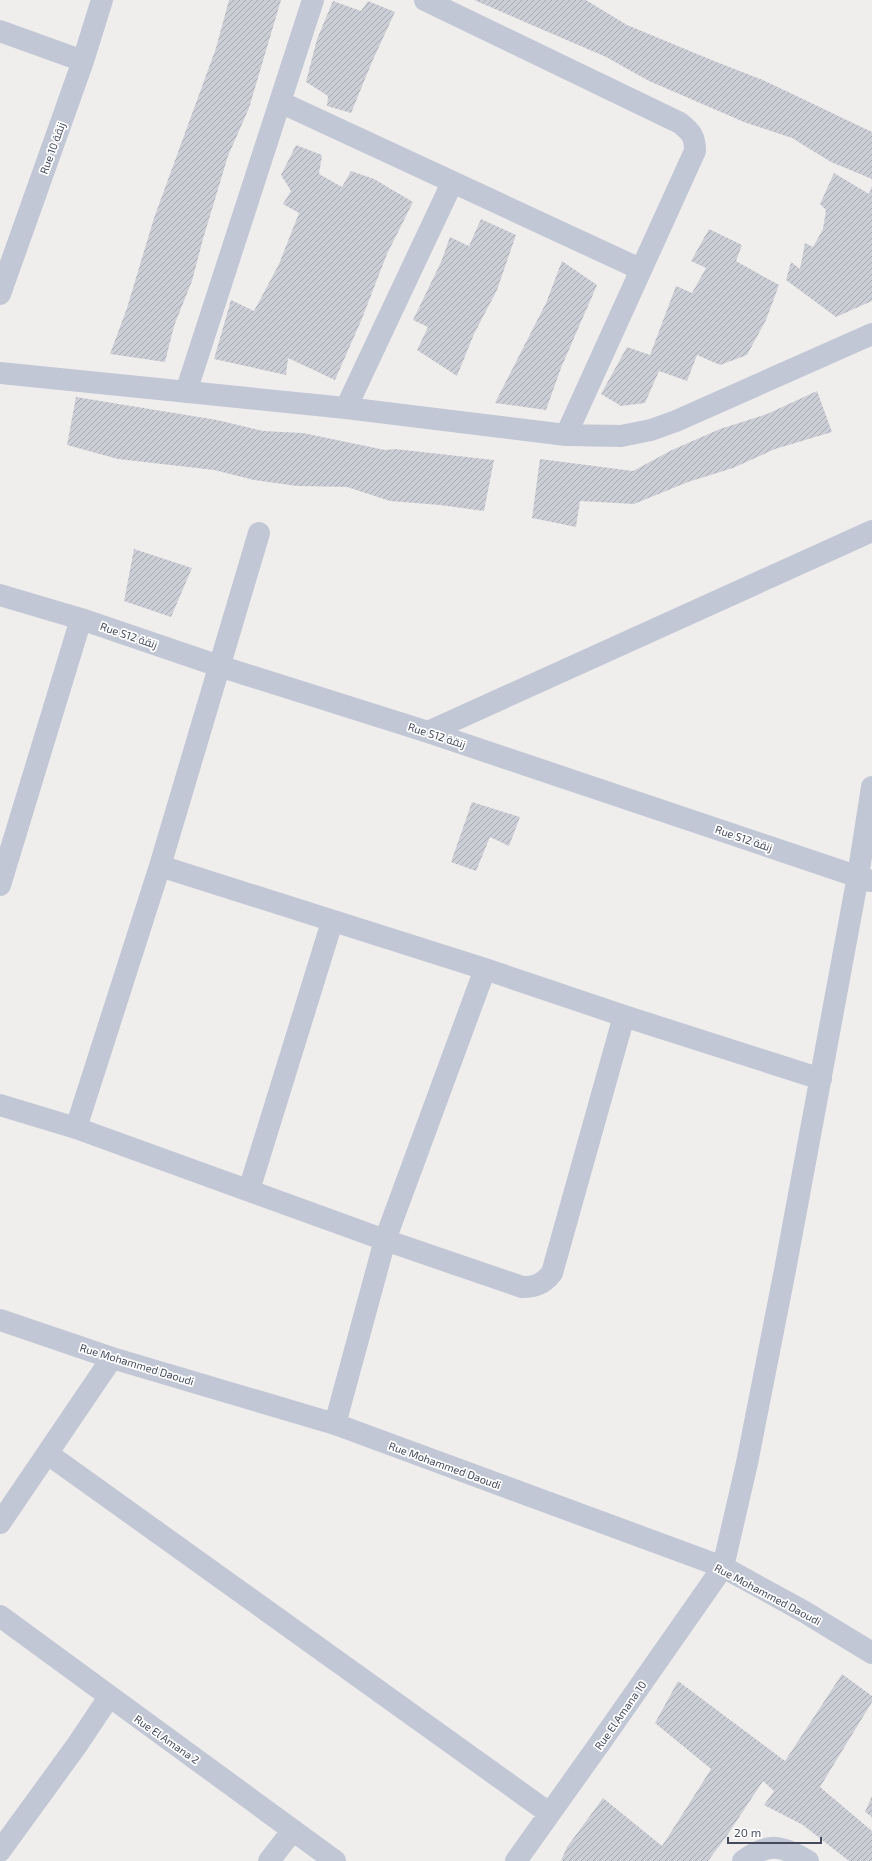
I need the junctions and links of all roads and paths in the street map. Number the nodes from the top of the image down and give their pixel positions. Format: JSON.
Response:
{"nodes":[{"id":1,"x":102,"y":0,"type":"edge"},
{"id":2,"x":313,"y":0,"type":"edge"},
{"id":3,"x":425,"y":0,"type":"edge"},
{"id":4,"x":0,"y":31,"type":"edge"},
{"id":5,"x":83,"y":61,"type":"junction"},
{"id":6,"x":280,"y":102,"type":"junction"},
{"id":7,"x":452,"y":183,"type":"junction"},
{"id":8,"x":640,"y":269,"type":"junction"},
{"id":9,"x":0,"y":294,"type":"edge"},
{"id":10,"x":872,"y":334,"type":"edge"},
{"id":11,"x":0,"y":373,"type":"edge"},
{"id":12,"x":186,"y":392,"type":"junction"},
{"id":13,"x":346,"y":408,"type":"junction"},
{"id":14,"x":566,"y":435,"type":"junction"},
{"id":15,"x":872,"y":531,"type":"edge"},
{"id":16,"x":259,"y":533,"type":"dead end"},
{"id":17,"x":0,"y":594,"type":"edge"},
{"id":18,"x":81,"y":618,"type":"junction"},
{"id":19,"x":219,"y":666,"type":"junction"},
{"id":20,"x":428,"y":732,"type":"junction"},
{"id":21,"x":872,"y":787,"type":"edge"},
{"id":22,"x":160,"y":866,"type":"junction"},
{"id":23,"x":865,"y":879,"type":"edge"},
{"id":24,"x":0,"y":885,"type":"edge"},
{"id":25,"x":332,"y":922,"type":"junction"},
{"id":26,"x":485,"y":969,"type":"junction"},
{"id":27,"x":624,"y":1016,"type":"junction"},
{"id":28,"x":821,"y":1079,"type":"junction"},
{"id":29,"x":0,"y":1105,"type":"edge"},
{"id":30,"x":76,"y":1128,"type":"junction"},
{"id":31,"x":249,"y":1190,"type":"junction"},
{"id":32,"x":385,"y":1240,"type":"junction"},
{"id":33,"x":0,"y":1320,"type":"edge"},
{"id":34,"x":112,"y":1358,"type":"junction"},
{"id":35,"x":335,"y":1424,"type":"junction"},
{"id":36,"x":48,"y":1454,"type":"junction"},
{"id":37,"x":0,"y":1523,"type":"edge"},
{"id":38,"x":723,"y":1567,"type":"junction"},
{"id":39,"x":0,"y":1616,"type":"edge"},
{"id":40,"x":872,"y":1653,"type":"edge"},
{"id":41,"x":108,"y":1697,"type":"junction"},
{"id":42,"x":549,"y":1813,"type":"junction"},
{"id":43,"x":293,"y":1830,"type":"junction"},
{"id":44,"x":0,"y":1851,"type":"edge"},
{"id":45,"x":269,"y":1861,"type":"edge"},
{"id":46,"x":335,"y":1861,"type":"edge"},
{"id":47,"x":516,"y":1861,"type":"edge"},
{"id":48,"x":743,"y":1861,"type":"edge"},
{"id":49,"x":808,"y":1861,"type":"edge"}],
"edges":[{"from":1,"to":5,"type":"street","name":"Rue 10 زنقة"},
{"from":2,"to":6,"type":"street"},
{"from":3,"to":8,"type":"street"},
{"from":4,"to":5,"type":"street"},
{"from":5,"to":9,"type":"street","name":"Rue 10 زنقة"},
{"from":6,"to":7,"type":"street"},
{"from":6,"to":12,"type":"street"},
{"from":7,"to":8,"type":"street"},
{"from":7,"to":13,"type":"street"},
{"from":8,"to":14,"type":"street"},
{"from":10,"to":14,"type":"street"},
{"from":11,"to":12,"type":"street"},
{"from":12,"to":13,"type":"street"},
{"from":13,"to":14,"type":"street"},
{"from":15,"to":20,"type":"street"},
{"from":16,"to":19,"type":"street"},
{"from":17,"to":18,"type":"street","name":"Rue S12 زنقة"},
{"from":18,"to":19,"type":"street","name":"Rue S12 زنقة"},
{"from":18,"to":24,"type":"street"},
{"from":19,"to":20,"type":"street","name":"Rue S12 زنقة"},
{"from":19,"to":22,"type":"street"},
{"from":20,"to":23,"type":"street","name":"Rue S12 زنقة"},
{"from":21,"to":23,"type":"street"},
{"from":22,"to":25,"type":"street"},
{"from":22,"to":30,"type":"street"},
{"from":23,"to":28,"type":"street"},
{"from":25,"to":26,"type":"street"},
{"from":25,"to":31,"type":"street"},
{"from":26,"to":27,"type":"street"},
{"from":26,"to":32,"type":"street"},
{"from":27,"to":28,"type":"street"},
{"from":27,"to":32,"type":"street"},
{"from":28,"to":38,"type":"street"},
{"from":29,"to":30,"type":"street"},
{"from":30,"to":31,"type":"street"},
{"from":31,"to":32,"type":"street"},
{"from":32,"to":35,"type":"street"},
{"from":33,"to":34,"type":"street","name":"Rue Mohammed Daoudi"},
{"from":34,"to":35,"type":"street","name":"Rue Mohammed Daoudi"},
{"from":34,"to":36,"type":"street"},
{"from":35,"to":38,"type":"street","name":"Rue Mohammed Daoudi"},
{"from":36,"to":37,"type":"street"},
{"from":36,"to":42,"type":"street"},
{"from":38,"to":40,"type":"street","name":"Rue Mohammed Daoudi"},
{"from":38,"to":42,"type":"street","name":"Rue El Amana 10"},
{"from":39,"to":41,"type":"street","name":"Rue El Amana 2"},
{"from":41,"to":43,"type":"street","name":"Rue El Amana 2"},
{"from":41,"to":44,"type":"street"},
{"from":42,"to":47,"type":"street","name":"Rue El Amana 10"},
{"from":43,"to":45,"type":"street"},
{"from":43,"to":46,"type":"street","name":"Rue El Amana 2"},
{"from":48,"to":49,"type":"street"}]}
